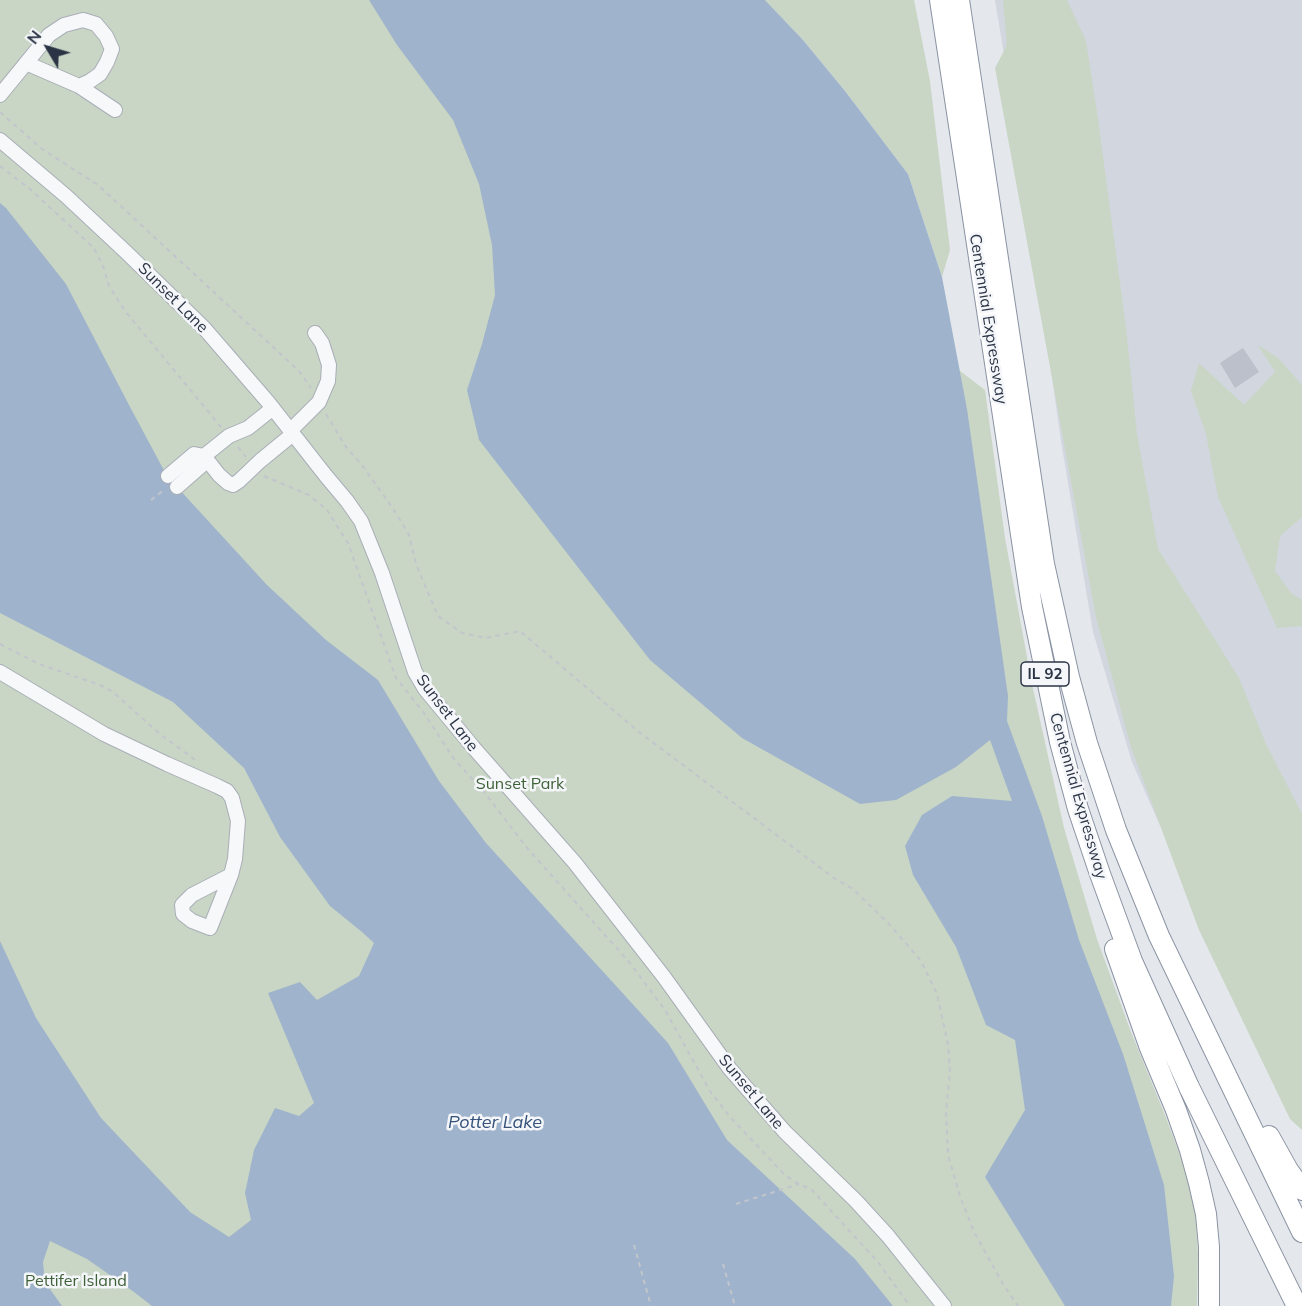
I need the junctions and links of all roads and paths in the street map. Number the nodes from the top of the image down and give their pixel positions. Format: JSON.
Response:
{"nodes":[{"id":1,"x":940,"y":0,"type":"edge"},
{"id":2,"x":958,"y":0,"type":"edge"},
{"id":3,"x":26,"y":63,"type":"junction"},
{"id":4,"x":79,"y":86,"type":"junction"},
{"id":5,"x":0,"y":95,"type":"edge"},
{"id":6,"x":116,"y":110,"type":"dead end"},
{"id":7,"x":0,"y":112,"type":"edge"},
{"id":8,"x":0,"y":140,"type":"edge"},
{"id":9,"x":315,"y":333,"type":"dead end"},
{"id":10,"x":319,"y":402,"type":"junction"},
{"id":11,"x":273,"y":408,"type":"junction"},
{"id":12,"x":291,"y":432,"type":"junction"},
{"id":13,"x":204,"y":456,"type":"junction"},
{"id":14,"x":172,"y":481,"type":"dead end"},
{"id":15,"x":162,"y":492,"type":"dead end"},
{"id":16,"x":151,"y":500,"type":"dead end"},
{"id":17,"x":0,"y":644,"type":"edge"},
{"id":18,"x":0,"y":672,"type":"edge"},
{"id":19,"x":198,"y":762,"type":"dead end"},
{"id":20,"x":1086,"y":830,"type":"junction"},
{"id":21,"x":231,"y":875,"type":"dead end"},
{"id":22,"x":1208,"y":1038,"type":"junction"},
{"id":23,"x":800,"y":1184,"type":"dead end"},
{"id":24,"x":1302,"y":1190,"type":"edge"},
{"id":25,"x":736,"y":1204,"type":"dead end"},
{"id":26,"x":1302,"y":1232,"type":"edge"},
{"id":27,"x":634,"y":1245,"type":"dead end"},
{"id":28,"x":723,"y":1264,"type":"dead end"},
{"id":29,"x":651,"y":1306,"type":"edge"},
{"id":30,"x":735,"y":1306,"type":"edge"},
{"id":31,"x":944,"y":1306,"type":"edge"},
{"id":32,"x":1018,"y":1306,"type":"edge"},
{"id":33,"x":1209,"y":1306,"type":"edge"},
{"id":34,"x":1297,"y":1306,"type":"edge"}],
"edges":[{"from":1,"to":20,"type":"highway","name":"Centennial Expressway","number":"IL 92"},
{"from":2,"to":22,"type":"highway","name":"Centennial Expressway","number":"IL 92"},
{"from":3,"to":4,"type":"lane"},
{"from":3,"to":4,"type":"lane"},
{"from":3,"to":5,"type":"lane"},
{"from":4,"to":6,"type":"lane"},
{"from":7,"to":10,"type":"path"},
{"from":8,"to":11,"type":"lane","name":"Sunset Lane"},
{"from":9,"to":10,"type":"lane"},
{"from":10,"to":12,"type":"lane"},
{"from":10,"to":32,"type":"path"},
{"from":11,"to":12,"type":"lane","name":"Sunset Lane"},
{"from":11,"to":13,"type":"lane"},
{"from":12,"to":13,"type":"lane"},
{"from":12,"to":31,"type":"lane","name":"Sunset Lane"},
{"from":13,"to":14,"type":"lane"},
{"from":15,"to":16,"type":"path"},
{"from":17,"to":19,"type":"path"},
{"from":18,"to":21,"type":"lane"},
{"from":20,"to":33,"type":"highway"},
{"from":20,"to":34,"type":"highway","name":"Centennial Expressway","number":"IL 92"},
{"from":22,"to":24,"type":"highway"},
{"from":22,"to":26,"type":"highway","name":"Centennial Expressway","number":"IL 92"},
{"from":23,"to":25,"type":"path"},
{"from":27,"to":29,"type":"path"},
{"from":28,"to":30,"type":"path"}]}
